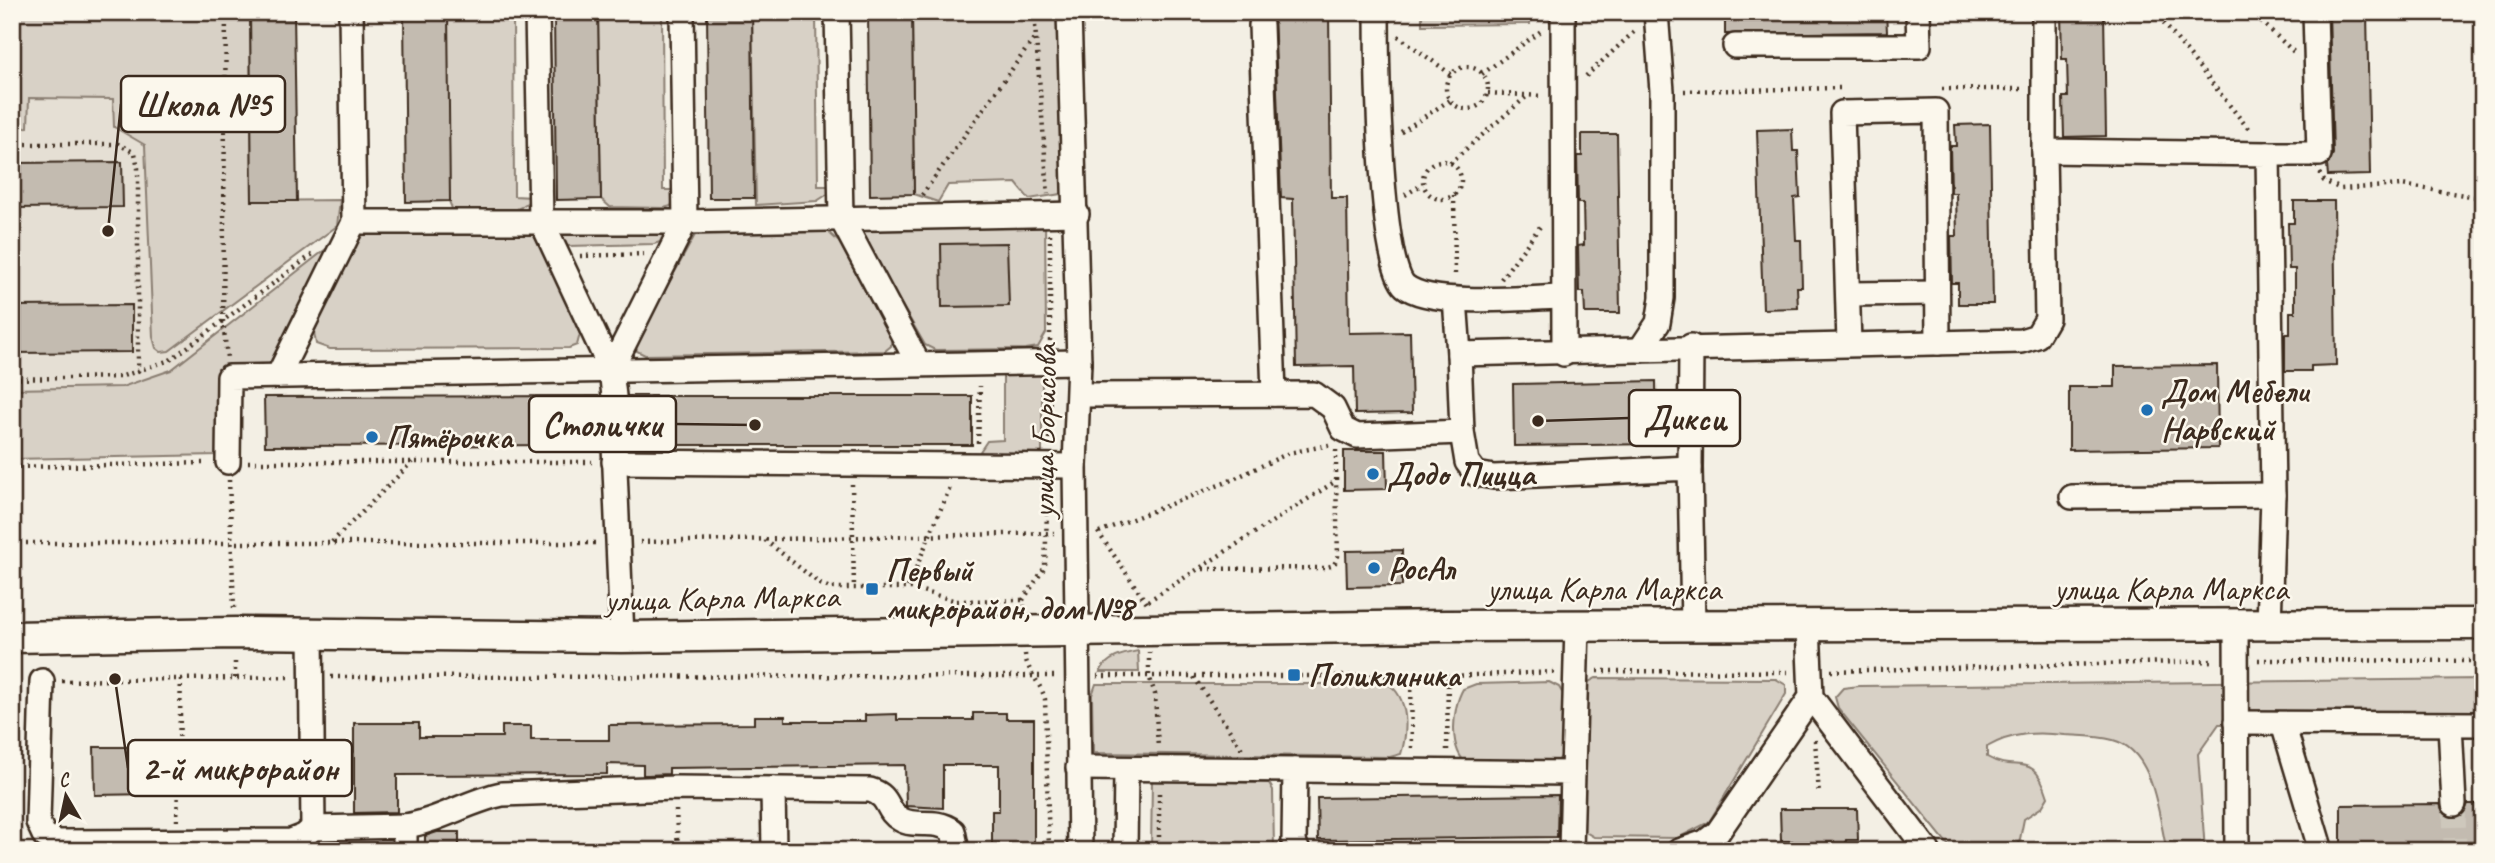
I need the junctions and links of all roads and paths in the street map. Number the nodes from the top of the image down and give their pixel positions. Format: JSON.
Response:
{"nodes":[{"id":1,"x":226,"y":12,"type":"edge"},
{"id":2,"x":351,"y":12,"type":"edge"},
{"id":3,"x":537,"y":12,"type":"edge"},
{"id":4,"x":682,"y":12,"type":"edge"},
{"id":5,"x":837,"y":12,"type":"edge"},
{"id":6,"x":1069,"y":12,"type":"edge"},
{"id":7,"x":1918,"y":12,"type":"edge"},
{"id":8,"x":2044,"y":12,"type":"edge"},
{"id":9,"x":2155,"y":12,"type":"edge"},
{"id":10,"x":2250,"y":12,"type":"edge"},
{"id":11,"x":2315,"y":12,"type":"edge"},
{"id":12,"x":1563,"y":13,"type":"edge"},
{"id":13,"x":1377,"y":17,"type":"edge"},
{"id":14,"x":1650,"y":17,"type":"edge"},
{"id":15,"x":1262,"y":25,"type":"dead end"},
{"id":16,"x":1036,"y":36,"type":"dead end"},
{"id":17,"x":1735,"y":46,"type":"dead end"},
{"id":18,"x":2317,"y":73,"type":"junction"},
{"id":19,"x":1482,"y":74,"type":"junction"},
{"id":20,"x":1451,"y":75,"type":"junction"},
{"id":21,"x":1488,"y":93,"type":"junction"},
{"id":22,"x":1565,"y":95,"type":"junction"},
{"id":23,"x":1527,"y":96,"type":"junction"},
{"id":24,"x":1450,"y":100,"type":"junction"},
{"id":25,"x":12,"y":144,"type":"edge"},
{"id":26,"x":1381,"y":146,"type":"junction"},
{"id":27,"x":2045,"y":151,"type":"junction"},
{"id":28,"x":2268,"y":154,"type":"junction"},
{"id":29,"x":2310,"y":154,"type":"junction"},
{"id":30,"x":1450,"y":163,"type":"junction"},
{"id":31,"x":1454,"y":194,"type":"junction"},
{"id":32,"x":1564,"y":194,"type":"junction"},
{"id":33,"x":2483,"y":198,"type":"edge"},
{"id":34,"x":1077,"y":214,"type":"junction"},
{"id":35,"x":908,"y":217,"type":"junction"},
{"id":36,"x":841,"y":218,"type":"junction"},
{"id":37,"x":541,"y":220,"type":"junction"},
{"id":38,"x":354,"y":222,"type":"junction"},
{"id":39,"x":685,"y":222,"type":"junction"},
{"id":40,"x":321,"y":247,"type":"dead end"},
{"id":41,"x":669,"y":254,"type":"junction"},
{"id":42,"x":558,"y":256,"type":"junction"},
{"id":43,"x":1937,"y":293,"type":"junction"},
{"id":44,"x":1848,"y":294,"type":"junction"},
{"id":45,"x":1562,"y":297,"type":"junction"},
{"id":46,"x":1455,"y":299,"type":"junction"},
{"id":47,"x":1486,"y":299,"type":"junction"},
{"id":48,"x":223,"y":321,"type":"junction"},
{"id":49,"x":1938,"y":343,"type":"junction"},
{"id":50,"x":1849,"y":344,"type":"junction"},
{"id":51,"x":1691,"y":346,"type":"junction"},
{"id":52,"x":1640,"y":350,"type":"junction"},
{"id":53,"x":1459,"y":354,"type":"junction"},
{"id":54,"x":1564,"y":354,"type":"junction"},
{"id":55,"x":1079,"y":362,"type":"junction"},
{"id":56,"x":918,"y":363,"type":"junction"},
{"id":57,"x":611,"y":370,"type":"junction"},
{"id":58,"x":138,"y":372,"type":"junction"},
{"id":59,"x":278,"y":376,"type":"junction"},
{"id":60,"x":229,"y":377,"type":"junction"},
{"id":61,"x":12,"y":379,"type":"edge"},
{"id":62,"x":1274,"y":394,"type":"junction"},
{"id":63,"x":1079,"y":395,"type":"junction"},
{"id":64,"x":614,"y":396,"type":"tunnel mouth"},
{"id":65,"x":1462,"y":432,"type":"junction"},
{"id":66,"x":614,"y":454,"type":"junction"},
{"id":67,"x":228,"y":462,"type":"junction"},
{"id":68,"x":412,"y":462,"type":"junction"},
{"id":69,"x":852,"y":464,"type":"junction"},
{"id":70,"x":1075,"y":466,"type":"junction"},
{"id":71,"x":12,"y":467,"type":"edge"},
{"id":72,"x":1690,"y":468,"type":"junction"},
{"id":73,"x":1336,"y":481,"type":"junction"},
{"id":74,"x":2273,"y":495,"type":"junction"},
{"id":75,"x":2072,"y":496,"type":"dead end"},
{"id":76,"x":1076,"y":532,"type":"junction"},
{"id":77,"x":1099,"y":532,"type":"junction"},
{"id":78,"x":853,"y":537,"type":"junction"},
{"id":79,"x":764,"y":539,"type":"junction"},
{"id":80,"x":12,"y":543,"type":"edge"},
{"id":81,"x":332,"y":543,"type":"junction"},
{"id":82,"x":618,"y":543,"type":"junction"},
{"id":83,"x":231,"y":544,"type":"junction"},
{"id":84,"x":1202,"y":569,"type":"junction"},
{"id":85,"x":855,"y":588,"type":"junction"},
{"id":86,"x":1023,"y":600,"type":"dead end"},
{"id":87,"x":1148,"y":616,"type":"junction"},
{"id":88,"x":2483,"y":624,"type":"edge"},
{"id":89,"x":1577,"y":625,"type":"junction"},
{"id":90,"x":1693,"y":625,"type":"junction"},
{"id":91,"x":1808,"y":625,"type":"junction"},
{"id":92,"x":2236,"y":626,"type":"junction"},
{"id":93,"x":2269,"y":626,"type":"junction"},
{"id":94,"x":1076,"y":630,"type":"junction"},
{"id":95,"x":236,"y":633,"type":"junction"},
{"id":96,"x":311,"y":633,"type":"junction"},
{"id":97,"x":12,"y":637,"type":"edge"},
{"id":98,"x":622,"y":637,"type":"junction"},
{"id":99,"x":2236,"y":660,"type":"junction"},
{"id":100,"x":2483,"y":660,"type":"edge"},
{"id":101,"x":1575,"y":671,"type":"junction"},
{"id":102,"x":1810,"y":672,"type":"junction"},
{"id":103,"x":1036,"y":676,"type":"junction"},
{"id":104,"x":1078,"y":676,"type":"junction"},
{"id":105,"x":1149,"y":676,"type":"junction"},
{"id":106,"x":1412,"y":676,"type":"junction"},
{"id":107,"x":1448,"y":676,"type":"junction"},
{"id":108,"x":314,"y":677,"type":"junction"},
{"id":109,"x":1194,"y":677,"type":"junction"},
{"id":110,"x":181,"y":678,"type":"junction"},
{"id":111,"x":234,"y":678,"type":"junction"},
{"id":112,"x":41,"y":681,"type":"joint"},
{"id":113,"x":1811,"y":697,"type":"junction"},
{"id":114,"x":2236,"y":723,"type":"junction"},
{"id":115,"x":2283,"y":724,"type":"junction"},
{"id":116,"x":2450,"y":724,"type":"junction"},
{"id":117,"x":2483,"y":724,"type":"edge"},
{"id":118,"x":209,"y":768,"type":"dead end"},
{"id":119,"x":313,"y":768,"type":"junction"},
{"id":120,"x":1078,"y":768,"type":"junction"},
{"id":121,"x":1126,"y":769,"type":"junction"},
{"id":122,"x":1256,"y":770,"type":"junction"},
{"id":123,"x":1295,"y":770,"type":"junction"},
{"id":124,"x":1412,"y":771,"type":"junction"},
{"id":125,"x":1447,"y":771,"type":"junction"},
{"id":126,"x":1573,"y":773,"type":"junction"},
{"id":127,"x":675,"y":788,"type":"junction"},
{"id":128,"x":773,"y":789,"type":"junction"},
{"id":129,"x":1819,"y":795,"type":"dead end"},
{"id":130,"x":2454,"y":804,"type":"tunnel mouth"},
{"id":131,"x":405,"y":826,"type":"junction"},
{"id":132,"x":313,"y":828,"type":"junction"},
{"id":133,"x":177,"y":841,"type":"junction"},
{"id":134,"x":405,"y":851,"type":"edge"},
{"id":135,"x":678,"y":851,"type":"edge"},
{"id":136,"x":774,"y":851,"type":"edge"},
{"id":137,"x":957,"y":851,"type":"edge"},
{"id":138,"x":1049,"y":851,"type":"edge"},
{"id":139,"x":1080,"y":851,"type":"edge"},
{"id":140,"x":1125,"y":851,"type":"edge"},
{"id":141,"x":1298,"y":851,"type":"edge"},
{"id":142,"x":1571,"y":851,"type":"edge"},
{"id":143,"x":1679,"y":851,"type":"edge"},
{"id":144,"x":1928,"y":851,"type":"edge"},
{"id":145,"x":2237,"y":851,"type":"edge"},
{"id":146,"x":2321,"y":851,"type":"edge"}],
"edges":[{"from":1,"to":48,"type":"path"},
{"from":2,"to":38,"type":"street"},
{"from":3,"to":37,"type":"street"},
{"from":4,"to":39,"type":"street"},
{"from":5,"to":36,"type":"street"},
{"from":6,"to":34,"type":"street","name":"улица Борисова"},
{"from":7,"to":17,"type":"street"},
{"from":8,"to":27,"type":"street"},
{"from":9,"to":28,"type":"path"},
{"from":10,"to":18,"type":"path"},
{"from":11,"to":18,"type":"street"},
{"from":12,"to":19,"type":"path"},
{"from":12,"to":22,"type":"street"},
{"from":13,"to":20,"type":"path"},
{"from":13,"to":26,"type":"street"},
{"from":14,"to":22,"type":"path"},
{"from":14,"to":52,"type":"street"},
{"from":15,"to":62,"type":"street"},
{"from":16,"to":35,"type":"path"},
{"from":18,"to":29,"type":"street"},
{"from":19,"to":20,"type":"path"},
{"from":19,"to":21,"type":"path"},
{"from":20,"to":24,"type":"path"},
{"from":21,"to":23,"type":"path"},
{"from":21,"to":24,"type":"path"},
{"from":22,"to":23,"type":"path"},
{"from":22,"to":32,"type":"street"},
{"from":23,"to":30,"type":"path"},
{"from":24,"to":26,"type":"path"},
{"from":25,"to":58,"type":"path"},
{"from":26,"to":46,"type":"street"},
{"from":27,"to":28,"type":"street"},
{"from":27,"to":49,"type":"street"},
{"from":28,"to":29,"type":"street"},
{"from":28,"to":74,"type":"street"},
{"from":29,"to":33,"type":"path"},
{"from":30,"to":31,"type":"path"},
{"from":30,"to":31,"type":"path"},
{"from":31,"to":46,"type":"path"},
{"from":32,"to":45,"type":"street"},
{"from":32,"to":47,"type":"path"},
{"from":34,"to":35,"type":"street"},
{"from":34,"to":55,"type":"street","name":"улица Борисова"},
{"from":35,"to":36,"type":"street"},
{"from":36,"to":39,"type":"street"},
{"from":36,"to":56,"type":"street"},
{"from":37,"to":38,"type":"street"},
{"from":37,"to":39,"type":"street"},
{"from":37,"to":42,"type":"street"},
{"from":38,"to":59,"type":"street"},
{"from":39,"to":41,"type":"street"},
{"from":40,"to":48,"type":"path"},
{"from":41,"to":42,"type":"path"},
{"from":41,"to":57,"type":"street"},
{"from":42,"to":57,"type":"street"},
{"from":43,"to":44,"type":"street"},
{"from":43,"to":44,"type":"street"},
{"from":43,"to":49,"type":"street"},
{"from":44,"to":50,"type":"street"},
{"from":45,"to":47,"type":"street"},
{"from":45,"to":54,"type":"street"},
{"from":46,"to":47,"type":"street"},
{"from":46,"to":53,"type":"street"},
{"from":48,"to":58,"type":"path"},
{"from":48,"to":60,"type":"path"},
{"from":49,"to":50,"type":"street"},
{"from":50,"to":51,"type":"street"},
{"from":51,"to":52,"type":"street"},
{"from":51,"to":72,"type":"street"},
{"from":52,"to":54,"type":"street"},
{"from":53,"to":54,"type":"street"},
{"from":53,"to":65,"type":"street"},
{"from":55,"to":56,"type":"street"},
{"from":55,"to":63,"type":"street","name":"улица Борисова"},
{"from":56,"to":57,"type":"street"},
{"from":57,"to":59,"type":"street"},
{"from":57,"to":64,"type":"street"},
{"from":58,"to":61,"type":"path"},
{"from":59,"to":60,"type":"street"},
{"from":60,"to":67,"type":"street"},
{"from":62,"to":63,"type":"street"},
{"from":62,"to":65,"type":"street"},
{"from":63,"to":70,"type":"street","name":"улица Борисова"},
{"from":65,"to":72,"type":"street"},
{"from":66,"to":68,"type":"path"},
{"from":66,"to":69,"type":"street"},
{"from":66,"to":82,"type":"street"},
{"from":67,"to":68,"type":"path"},
{"from":67,"to":71,"type":"path"},
{"from":67,"to":83,"type":"path"},
{"from":68,"to":81,"type":"path"},
{"from":69,"to":70,"type":"street"},
{"from":69,"to":78,"type":"path"},
{"from":70,"to":76,"type":"street","name":"улица Борисова"},
{"from":72,"to":90,"type":"street"},
{"from":73,"to":77,"type":"path"},
{"from":73,"to":84,"type":"path"},
{"from":73,"to":84,"type":"path"},
{"from":74,"to":75,"type":"street"},
{"from":74,"to":93,"type":"street"},
{"from":76,"to":77,"type":"path"},
{"from":76,"to":78,"type":"path"},
{"from":76,"to":94,"type":"street","name":"улица Борисова"},
{"from":77,"to":87,"type":"path"},
{"from":78,"to":79,"type":"path"},
{"from":78,"to":85,"type":"path"},
{"from":79,"to":82,"type":"path"},
{"from":79,"to":85,"type":"path"},
{"from":80,"to":83,"type":"path"},
{"from":81,"to":82,"type":"path"},
{"from":81,"to":83,"type":"path"},
{"from":82,"to":98,"type":"street"},
{"from":83,"to":95,"type":"path"},
{"from":84,"to":87,"type":"path"},
{"from":85,"to":86,"type":"path"},
{"from":87,"to":89,"type":"main road","name":"улица Карла Маркса"},
{"from":87,"to":94,"type":"main road","name":"улица Карла Маркса"},
{"from":87,"to":105,"type":"path"},
{"from":88,"to":93,"type":"main road","name":"улица Карла Маркса"},
{"from":89,"to":90,"type":"main road","name":"улица Карла Маркса"},
{"from":89,"to":101,"type":"street"},
{"from":90,"to":91,"type":"main road","name":"улица Карла Маркса"},
{"from":91,"to":92,"type":"main road","name":"улица Карла Маркса"},
{"from":91,"to":102,"type":"street"},
{"from":92,"to":93,"type":"main road","name":"улица Карла Маркса"},
{"from":92,"to":99,"type":"street"},
{"from":94,"to":98,"type":"main road","name":"улица Карла Маркса"},
{"from":94,"to":104,"type":"street","name":"улица Борисова"},
{"from":95,"to":96,"type":"main road","name":"улица Карла Маркса"},
{"from":95,"to":97,"type":"main road","name":"улица Карла Маркса"},
{"from":95,"to":111,"type":"path"},
{"from":96,"to":98,"type":"main road","name":"улица Карла Маркса"},
{"from":96,"to":108,"type":"street"},
{"from":99,"to":100,"type":"path"},
{"from":99,"to":102,"type":"path"},
{"from":99,"to":114,"type":"street"},
{"from":101,"to":102,"type":"path"},
{"from":101,"to":107,"type":"path"},
{"from":101,"to":126,"type":"street"},
{"from":102,"to":113,"type":"street"},
{"from":103,"to":104,"type":"path"},
{"from":103,"to":108,"type":"path"},
{"from":103,"to":138,"type":"path"},
{"from":104,"to":105,"type":"path"},
{"from":104,"to":120,"type":"street","name":"улица Борисова"},
{"from":105,"to":109,"type":"path"},
{"from":106,"to":107,"type":"path"},
{"from":106,"to":109,"type":"path"},
{"from":106,"to":124,"type":"path"},
{"from":107,"to":125,"type":"path"},
{"from":108,"to":111,"type":"path"},
{"from":108,"to":119,"type":"street"},
{"from":109,"to":122,"type":"path"},
{"from":110,"to":111,"type":"path"},
{"from":110,"to":112,"type":"path"},
{"from":110,"to":133,"type":"path"},
{"from":112,"to":133,"type":"street"},
{"from":113,"to":129,"type":"path"},
{"from":113,"to":143,"type":"street"},
{"from":113,"to":144,"type":"street"},
{"from":114,"to":115,"type":"street"},
{"from":114,"to":145,"type":"street"},
{"from":115,"to":116,"type":"street"},
{"from":115,"to":146,"type":"street"},
{"from":116,"to":117,"type":"street"},
{"from":116,"to":130,"type":"street"},
{"from":118,"to":119,"type":"street"},
{"from":119,"to":132,"type":"street"},
{"from":120,"to":121,"type":"street"},
{"from":120,"to":139,"type":"street","name":"улица Борисова"},
{"from":121,"to":122,"type":"street"},
{"from":121,"to":140,"type":"street"},
{"from":122,"to":123,"type":"street"},
{"from":123,"to":124,"type":"street"},
{"from":123,"to":141,"type":"street"},
{"from":124,"to":125,"type":"street"},
{"from":125,"to":126,"type":"street"},
{"from":126,"to":142,"type":"street"},
{"from":127,"to":128,"type":"street"},
{"from":127,"to":131,"type":"street"},
{"from":127,"to":135,"type":"path"},
{"from":128,"to":136,"type":"street"},
{"from":128,"to":137,"type":"street"},
{"from":131,"to":132,"type":"street"},
{"from":131,"to":134,"type":"street"},
{"from":132,"to":133,"type":"street"}]}
